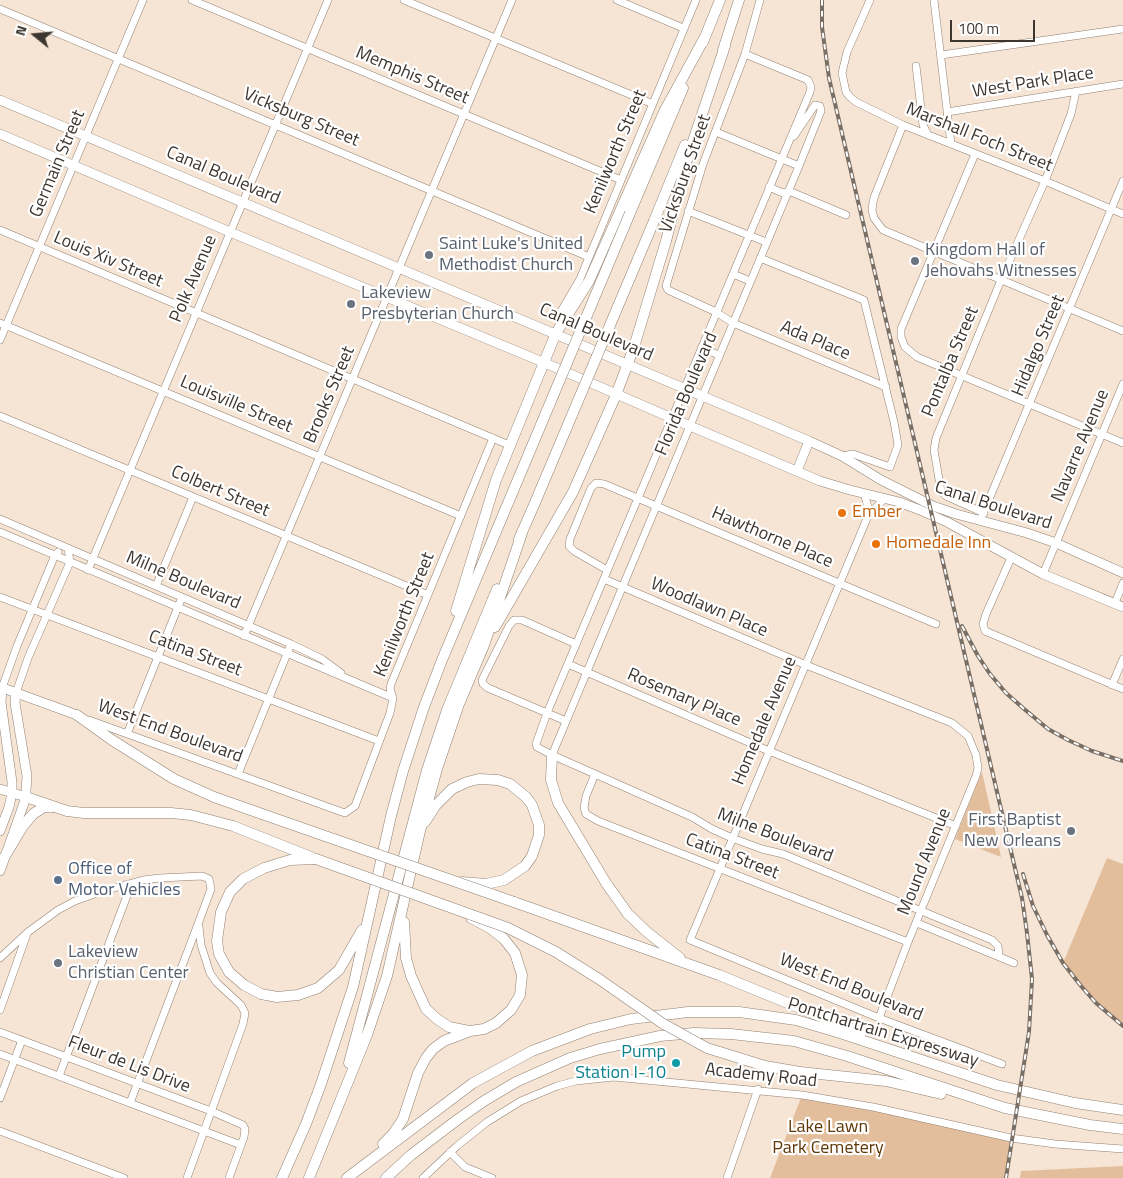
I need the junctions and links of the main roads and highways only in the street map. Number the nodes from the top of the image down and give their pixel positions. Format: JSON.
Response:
{"nodes":[{"id":1,"x":720,"y":0,"type":"edge"},
{"id":2,"x":739,"y":0,"type":"edge"},
{"id":3,"x":705,"y":37,"type":"junction"},
{"id":4,"x":725,"y":46,"type":"junction"},
{"id":5,"x":0,"y":100,"type":"edge"},
{"id":6,"x":0,"y":134,"type":"edge"},
{"id":7,"x":556,"y":333,"type":"junction"},
{"id":8,"x":545,"y":363,"type":"junction"},
{"id":9,"x":628,"y":364,"type":"junction"},
{"id":10,"x":616,"y":394,"type":"junction"},
{"id":11,"x":809,"y":441,"type":"junction"},
{"id":12,"x":797,"y":471,"type":"junction"},
{"id":13,"x":522,"y":533,"type":"junction"},
{"id":14,"x":1123,"y":573,"type":"edge"},
{"id":15,"x":1119,"y":605,"type":"edge"},
{"id":16,"x":484,"y":645,"type":"junction"},
{"id":17,"x":442,"y":660,"type":"junction"},
{"id":18,"x":1,"y":688,"type":"edge"},
{"id":19,"x":16,"y":693,"type":"junction"},
{"id":20,"x":77,"y":716,"type":"joint"},
{"id":21,"x":6,"y":733,"type":"junction"},
{"id":22,"x":552,"y":755,"type":"road end"},
{"id":23,"x":27,"y":776,"type":"junction"},
{"id":24,"x":0,"y":790,"type":"edge"},
{"id":25,"x":12,"y":793,"type":"junction"},
{"id":26,"x":26,"y":797,"type":"junction"},
{"id":27,"x":53,"y":807,"type":"junction"},
{"id":28,"x":0,"y":830,"type":"edge"},
{"id":29,"x":420,"y":831,"type":"junction"},
{"id":30,"x":5,"y":856,"type":"junction"},
{"id":31,"x":316,"y":859,"type":"junction"},
{"id":32,"x":0,"y":871,"type":"edge"},
{"id":33,"x":459,"y":882,"type":"junction"},
{"id":34,"x":405,"y":896,"type":"junction"},
{"id":35,"x":372,"y":908,"type":"junction"},
{"id":36,"x":457,"y":910,"type":"junction"},
{"id":37,"x":692,"y":965,"type":"junction"},
{"id":38,"x":470,"y":1031,"type":"junction"},
{"id":39,"x":959,"y":1072,"type":"junction"},
{"id":40,"x":974,"y":1099,"type":"junction"},
{"id":41,"x":1123,"y":1110,"type":"edge"},
{"id":42,"x":1123,"y":1129,"type":"edge"},
{"id":43,"x":321,"y":1147,"type":"junction"},
{"id":44,"x":348,"y":1177,"type":"edge"},
{"id":45,"x":282,"y":1178,"type":"edge"},
{"id":46,"x":309,"y":1178,"type":"edge"},
{"id":47,"x":386,"y":1178,"type":"edge"}],
"edges":[{"from":1,"to":3,"type":"highway"},
{"from":2,"to":4,"type":"highway"},
{"from":3,"to":7,"type":"highway"},
{"from":3,"to":17,"type":"highway","bridge":true},
{"from":4,"to":9,"type":"highway"},
{"from":4,"to":13,"type":"highway","bridge":true},
{"from":5,"to":7,"type":"main road","name":"Canal Boulevard"},
{"from":6,"to":8,"type":"main road","name":"Canal Boulevard"},
{"from":7,"to":8,"type":"highway"},
{"from":7,"to":9,"type":"main road","name":"Canal Boulevard"},
{"from":8,"to":10,"type":"main road","name":"Canal Boulevard"},
{"from":8,"to":17,"type":"highway"},
{"from":9,"to":10,"type":"highway"},
{"from":9,"to":11,"type":"main road","name":"Canal Boulevard"},
{"from":10,"to":12,"type":"main road","name":"Canal Boulevard"},
{"from":10,"to":16,"type":"highway"},
{"from":11,"to":12,"type":"main road"},
{"from":11,"to":14,"type":"main road","name":"Canal Boulevard"},
{"from":12,"to":15,"type":"main road","name":"Canal Boulevard"},
{"from":13,"to":16,"type":"highway"},
{"from":13,"to":43,"type":"highway"},
{"from":16,"to":29,"type":"highway"},
{"from":17,"to":35,"type":"highway"},
{"from":18,"to":19,"type":"main road","name":"West End Boulevard"},
{"from":18,"to":21,"type":"main road"},
{"from":19,"to":20,"type":"main road","name":"West End Boulevard"},
{"from":19,"to":23,"type":"main road"},
{"from":20,"to":33,"type":"highway","bridge":true},
{"from":21,"to":23,"type":"main road"},
{"from":21,"to":25,"type":"main road"},
{"from":22,"to":37,"type":"highway"},
{"from":23,"to":26,"type":"main road"},
{"from":24,"to":25,"type":"main road"},
{"from":25,"to":26,"type":"main road"},
{"from":25,"to":28,"type":"main road"},
{"from":26,"to":27,"type":"highway"},
{"from":26,"to":30,"type":"main road"},
{"from":27,"to":30,"type":"highway"},
{"from":27,"to":31,"type":"highway"},
{"from":29,"to":33,"type":"highway"},
{"from":29,"to":34,"type":"highway"},
{"from":30,"to":32,"type":"main road"},
{"from":31,"to":35,"type":"highway"},
{"from":31,"to":36,"type":"highway","bridge":true},
{"from":33,"to":37,"type":"highway","bridge":true},
{"from":34,"to":38,"type":"highway"},
{"from":34,"to":43,"type":"highway"},
{"from":35,"to":45,"type":"highway"},
{"from":36,"to":38,"type":"highway","bridge":true},
{"from":36,"to":40,"type":"highway","bridge":true},
{"from":37,"to":39,"type":"highway"},
{"from":38,"to":44,"type":"highway"},
{"from":39,"to":41,"type":"highway","name":"Pontchartrain Expressway"},
{"from":39,"to":44,"type":"highway","name":"Pontchartrain Expressway"},
{"from":40,"to":42,"type":"highway","name":"Pontchartrain Expressway"},
{"from":40,"to":47,"type":"highway","name":"Pontchartrain Expressway"},
{"from":43,"to":46,"type":"highway"}]}
